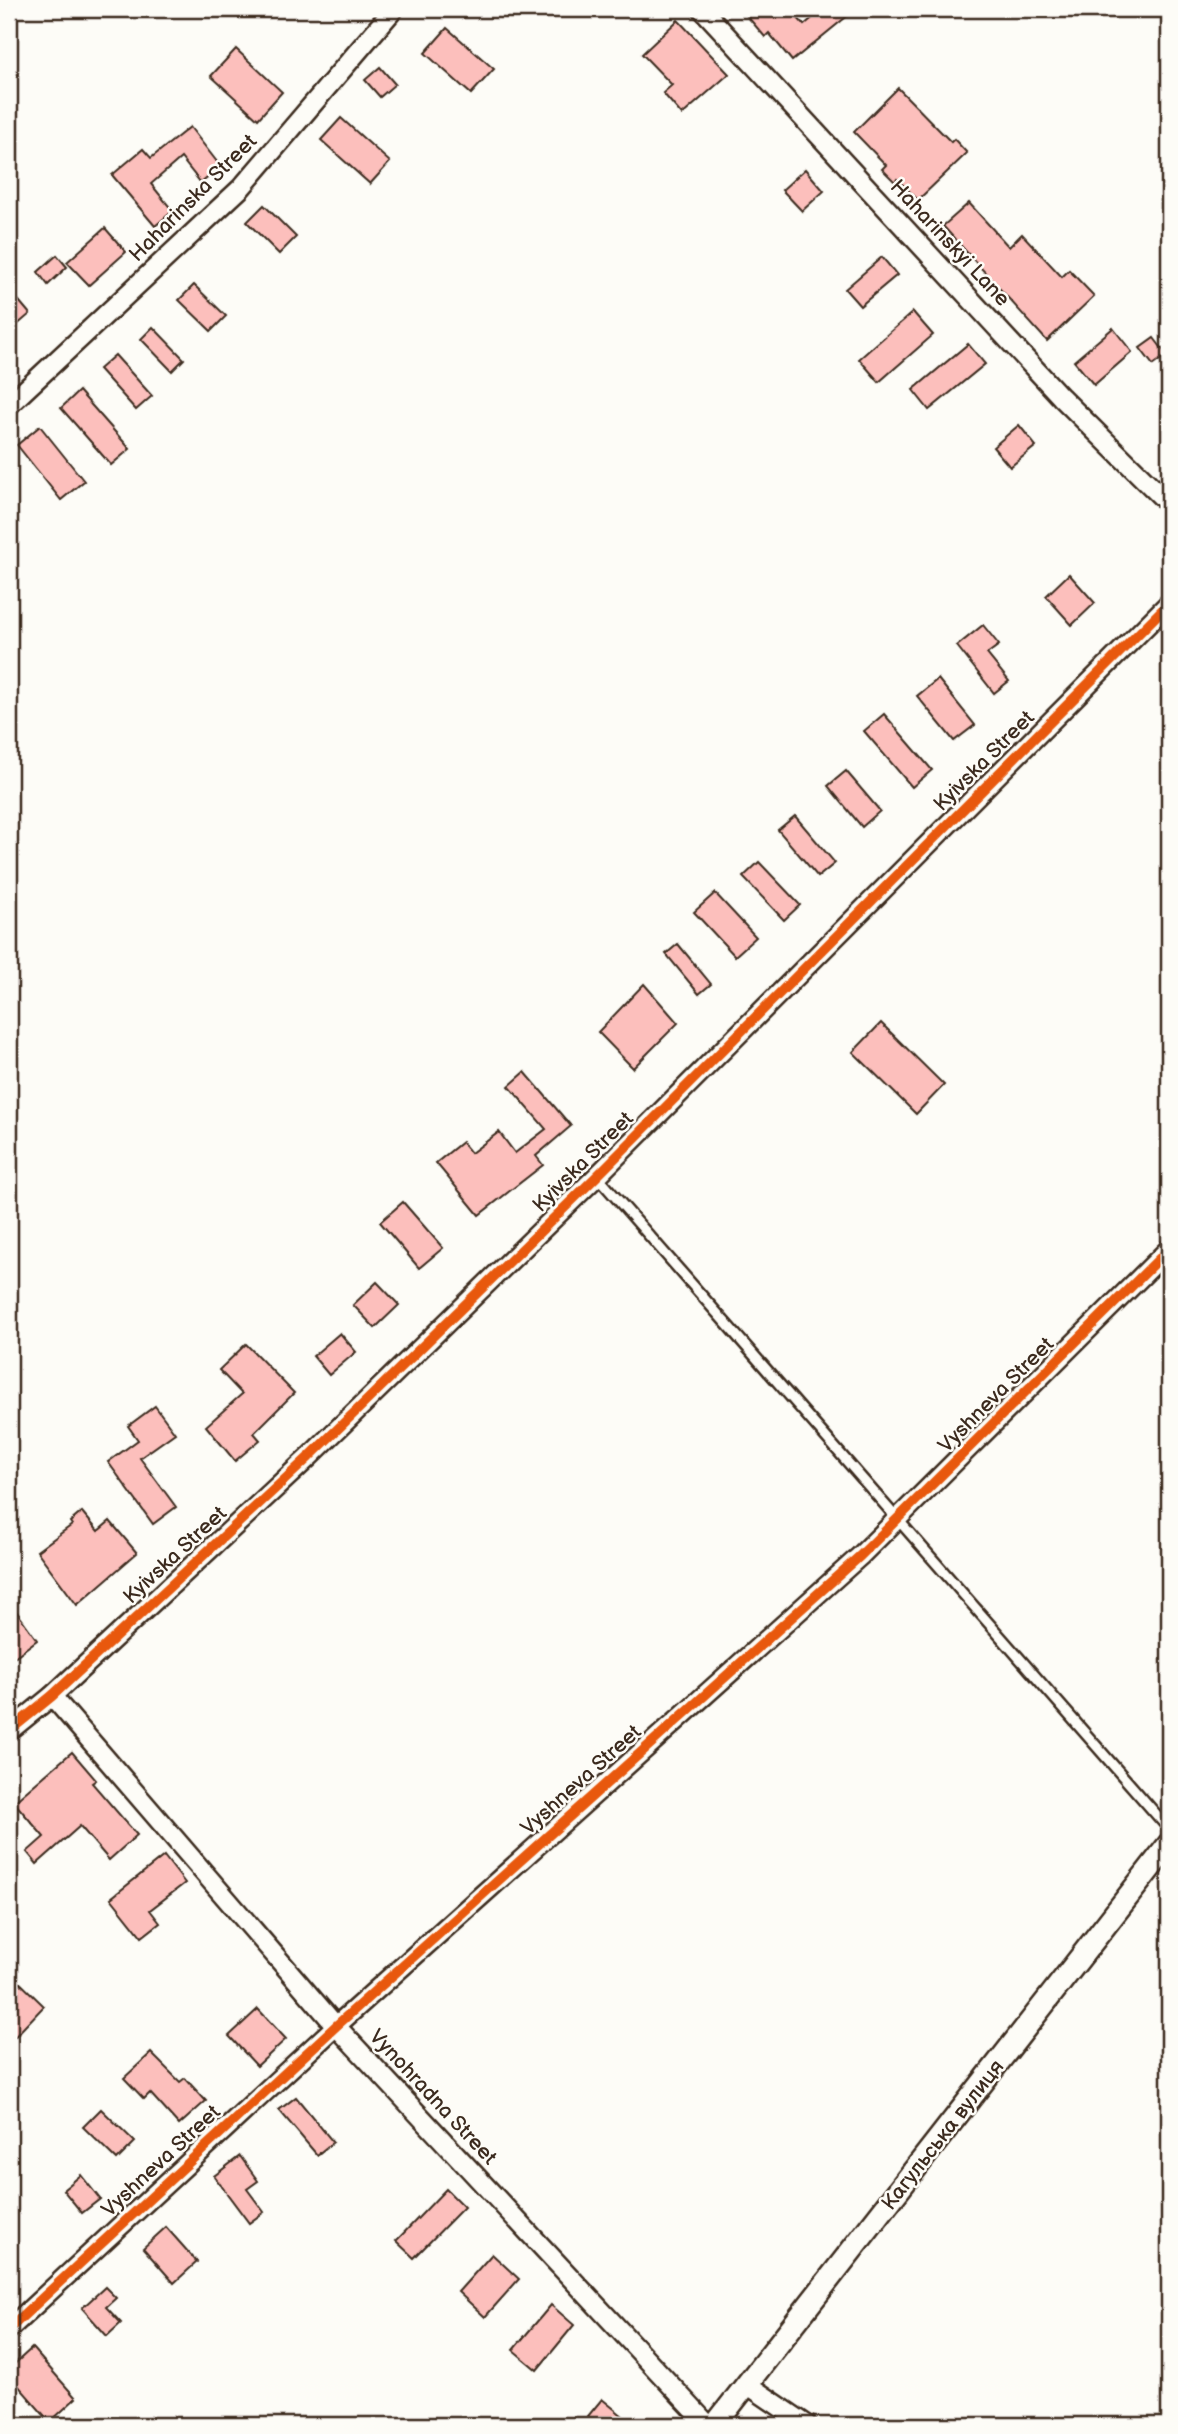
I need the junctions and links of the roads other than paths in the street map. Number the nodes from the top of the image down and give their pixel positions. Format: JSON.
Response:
{"nodes":[{"id":1,"x":394,"y":9,"type":"edge"},
{"id":2,"x":702,"y":9,"type":"edge"},
{"id":3,"x":9,"y":405,"type":"edge"},
{"id":4,"x":1169,"y":503,"type":"edge"},
{"id":5,"x":1169,"y":603,"type":"edge"},
{"id":6,"x":597,"y":1176,"type":"junction"},
{"id":7,"x":1169,"y":1249,"type":"edge"},
{"id":8,"x":896,"y":1521,"type":"junction"},
{"id":9,"x":52,"y":1696,"type":"junction"},
{"id":10,"x":9,"y":1731,"type":"edge"},
{"id":11,"x":1169,"y":1829,"type":"edge"},
{"id":12,"x":1169,"y":1844,"type":"edge"},
{"id":13,"x":336,"y":2026,"type":"junction"},
{"id":14,"x":9,"y":2329,"type":"edge"},
{"id":15,"x":748,"y":2385,"type":"junction"},
{"id":16,"x":708,"y":2425,"type":"edge"},
{"id":17,"x":715,"y":2425,"type":"edge"},
{"id":18,"x":807,"y":2425,"type":"edge"}],
"edges":[{"from":1,"to":3,"type":"street","name":"Haharinska Street"},
{"from":2,"to":4,"type":"street","name":"Haharinskyi Lane"},
{"from":5,"to":6,"type":"street","name":"Kyivska Street"},
{"from":6,"to":8,"type":"lane"},
{"from":6,"to":9,"type":"street","name":"Kyivska Street"},
{"from":7,"to":8,"type":"street","name":"Vyshneva Street"},
{"from":8,"to":11,"type":"lane"},
{"from":8,"to":13,"type":"street","name":"Vyshneva Street"},
{"from":9,"to":10,"type":"street","name":"Kyivska Street"},
{"from":9,"to":13,"type":"street","name":"Vynohradna Street"},
{"from":12,"to":15,"type":"street","name":"Кагульська вулиця"},
{"from":13,"to":14,"type":"street","name":"Vyshneva Street"},
{"from":13,"to":16,"type":"street","name":"Vynohradna Street"},
{"from":15,"to":17,"type":"street","name":"Кагульська вулиця"},
{"from":15,"to":18,"type":"street"}]}
